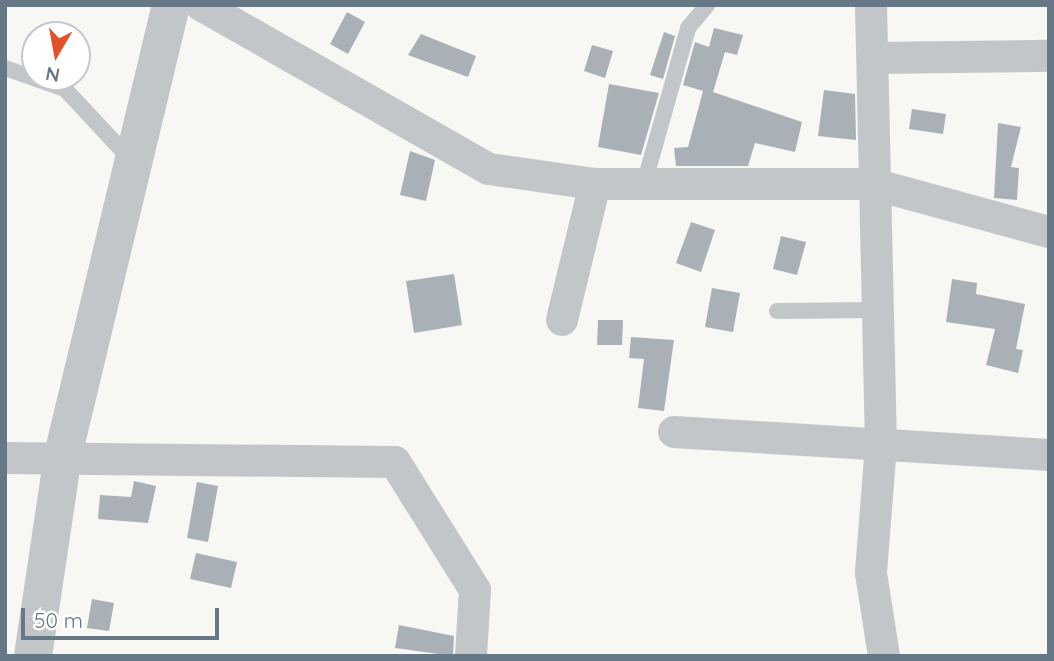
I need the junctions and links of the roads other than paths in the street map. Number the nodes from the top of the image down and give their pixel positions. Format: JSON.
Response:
{"nodes":[{"id":1,"x":171,"y":5,"type":"edge"},
{"id":2,"x":201,"y":5,"type":"edge"},
{"id":3,"x":707,"y":5,"type":"edge"},
{"id":4,"x":871,"y":5,"type":"edge"},
{"id":5,"x":1049,"y":56,"type":"edge"},
{"id":6,"x":874,"y":58,"type":"junction"},
{"id":7,"x":5,"y":68,"type":"edge"},
{"id":8,"x":133,"y":163,"type":"junction"},
{"id":9,"x":595,"y":184,"type":"junction"},
{"id":10,"x":643,"y":184,"type":"junction"},
{"id":11,"x":873,"y":184,"type":"junction"},
{"id":12,"x":1049,"y":232,"type":"edge"},
{"id":13,"x":879,"y":310,"type":"junction"},
{"id":14,"x":777,"y":311,"type":"dead end"},
{"id":15,"x":562,"y":320,"type":"dead end"},
{"id":16,"x":674,"y":432,"type":"dead end"},
{"id":17,"x":881,"y":445,"type":"junction"},
{"id":18,"x":63,"y":455,"type":"junction"},
{"id":19,"x":1049,"y":455,"type":"edge"},
{"id":20,"x":5,"y":458,"type":"edge"},
{"id":21,"x":33,"y":656,"type":"edge"},
{"id":22,"x":471,"y":656,"type":"edge"},
{"id":23,"x":884,"y":656,"type":"edge"}],
"edges":[{"from":1,"to":8,"type":"street"},
{"from":2,"to":9,"type":"street"},
{"from":3,"to":10,"type":"lane"},
{"from":4,"to":6,"type":"street"},
{"from":5,"to":6,"type":"street"},
{"from":6,"to":11,"type":"street"},
{"from":7,"to":8,"type":"lane"},
{"from":8,"to":18,"type":"street"},
{"from":9,"to":10,"type":"street"},
{"from":9,"to":15,"type":"street"},
{"from":10,"to":11,"type":"street"},
{"from":11,"to":12,"type":"street"},
{"from":11,"to":13,"type":"street"},
{"from":13,"to":14,"type":"lane"},
{"from":13,"to":17,"type":"street"},
{"from":16,"to":17,"type":"street"},
{"from":17,"to":19,"type":"street"},
{"from":17,"to":23,"type":"street"},
{"from":18,"to":20,"type":"street"},
{"from":18,"to":21,"type":"street"},
{"from":18,"to":22,"type":"street"}]}
